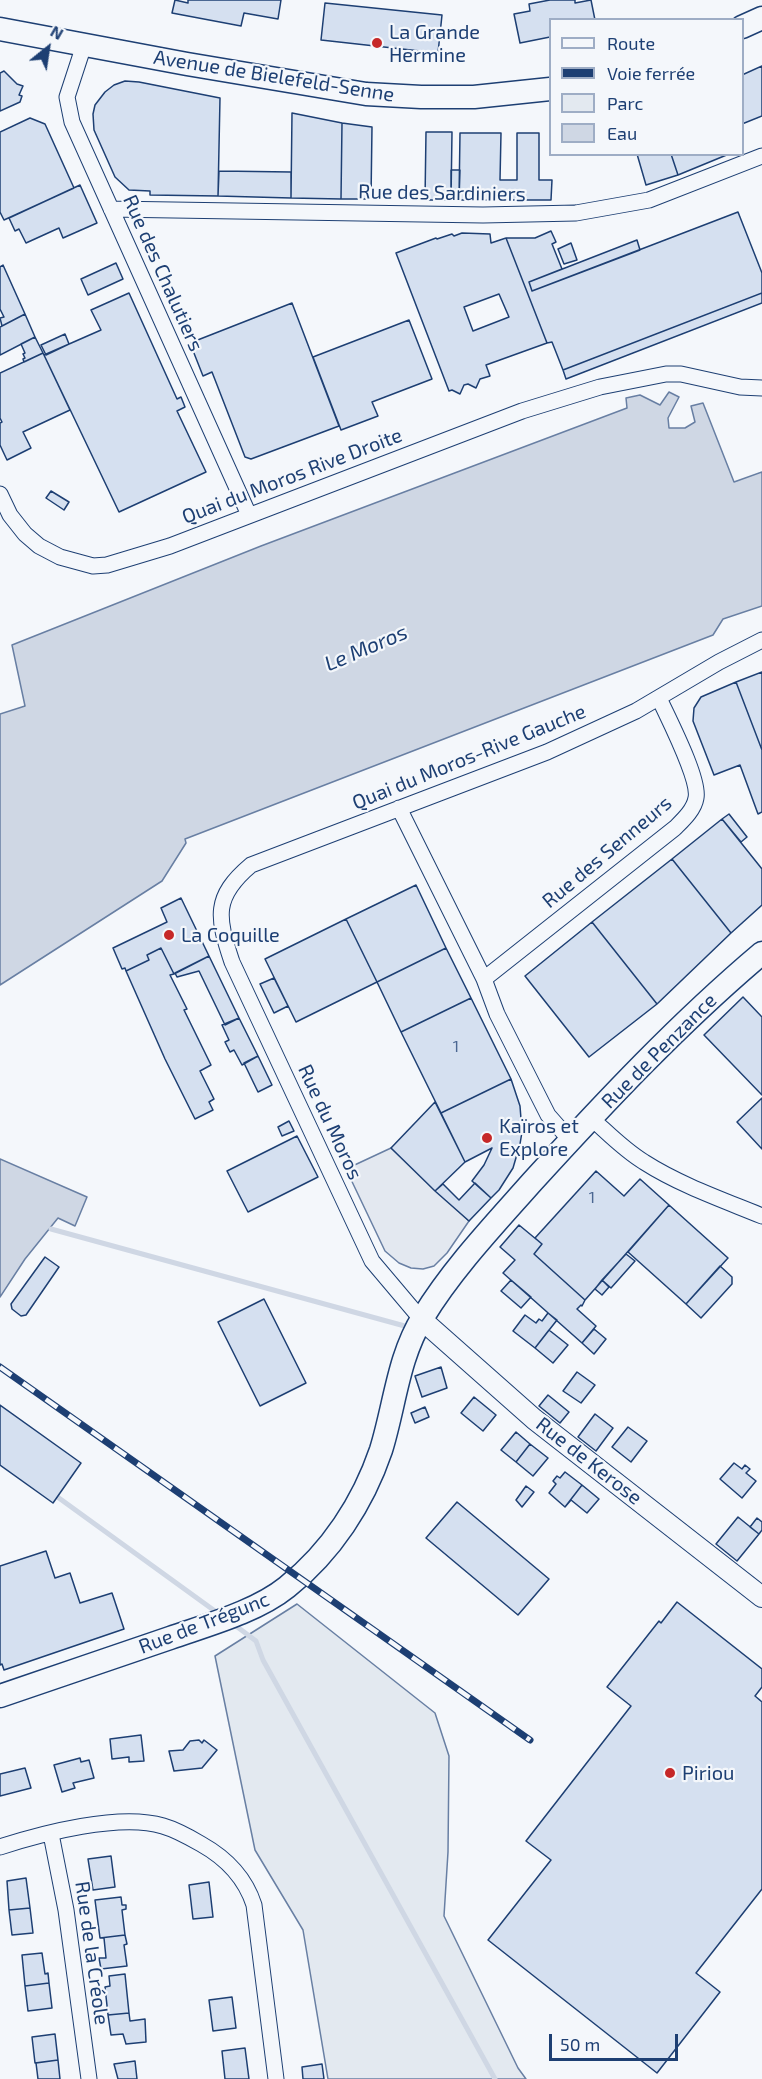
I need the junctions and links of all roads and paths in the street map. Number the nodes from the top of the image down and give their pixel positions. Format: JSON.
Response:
{"nodes":[{"id":1,"x":762,"y":18,"type":"edge"},
{"id":2,"x":744,"y":26,"type":"edge"},
{"id":3,"x":0,"y":29,"type":"edge"},
{"id":4,"x":84,"y":45,"type":"junction"},
{"id":5,"x":549,"y":89,"type":"edge"},
{"id":6,"x":762,"y":156,"type":"edge"},
{"id":7,"x":111,"y":209,"type":"junction"},
{"id":8,"x":762,"y":387,"type":"edge"},
{"id":9,"x":0,"y":494,"type":"edge"},
{"id":10,"x":249,"y":514,"type":"junction"},
{"id":11,"x":5,"y":516,"type":"edge"},
{"id":12,"x":762,"y":640,"type":"edge"},
{"id":13,"x":659,"y":698,"type":"junction"},
{"id":14,"x":399,"y":808,"type":"junction"},
{"id":15,"x":221,"y":930,"type":"joint"},
{"id":16,"x":762,"y":953,"type":"edge"},
{"id":17,"x":484,"y":979,"type":"junction"},
{"id":18,"x":591,"y":1118,"type":"junction"},
{"id":19,"x":570,"y":1140,"type":"junction"},
{"id":20,"x":762,"y":1216,"type":"edge"},
{"id":21,"x":421,"y":1319,"type":"junction"},
{"id":22,"x":762,"y":1597,"type":"edge"},
{"id":23,"x":0,"y":1696,"type":"edge"},
{"id":24,"x":51,"y":1834,"type":"junction"},
{"id":25,"x":0,"y":1847,"type":"edge"},
{"id":26,"x":89,"y":2079,"type":"edge"},
{"id":27,"x":276,"y":2079,"type":"edge"}],
"edges":[{"from":1,"to":2,"type":"main road"},
{"from":3,"to":4,"type":"main road","name":"Avenue de Bielefeld-Senne"},
{"from":4,"to":5,"type":"main road","name":"Avenue de Bielefeld-Senne"},
{"from":4,"to":7,"type":"street","name":"Rue des Chalutiers"},
{"from":6,"to":7,"type":"street","name":"Rue des Sardiniers"},
{"from":7,"to":10,"type":"street","name":"Rue des Chalutiers"},
{"from":8,"to":10,"type":"street","name":"Quai du Moros Rive Droite"},
{"from":9,"to":11,"type":"street","name":"Quai du Moros Rive Droite"},
{"from":10,"to":11,"type":"street","name":"Quai du Moros Rive Droite"},
{"from":12,"to":13,"type":"street","name":"Quai du Moros-Rive Gauche"},
{"from":13,"to":14,"type":"street","name":"Quai du Moros-Rive Gauche"},
{"from":13,"to":17,"type":"street","name":"Rue des Senneurs"},
{"from":14,"to":15,"type":"street","name":"Quai du Moros-Rive Gauche"},
{"from":14,"to":17,"type":"street"},
{"from":15,"to":21,"type":"street","name":"Rue du Moros"},
{"from":16,"to":18,"type":"main road","name":"Rue de Penzance"},
{"from":17,"to":19,"type":"street"},
{"from":18,"to":19,"type":"main road","name":"Rue de Penzance"},
{"from":18,"to":20,"type":"street"},
{"from":19,"to":21,"type":"main road","name":"Rue de Penzance"},
{"from":21,"to":22,"type":"street","name":"Rue de Kerose"},
{"from":21,"to":23,"type":"main road","name":"Rue de Trégunc"},
{"from":24,"to":25,"type":"street"},
{"from":24,"to":26,"type":"street","name":"Rue de la Créole"},
{"from":24,"to":27,"type":"street"}]}
